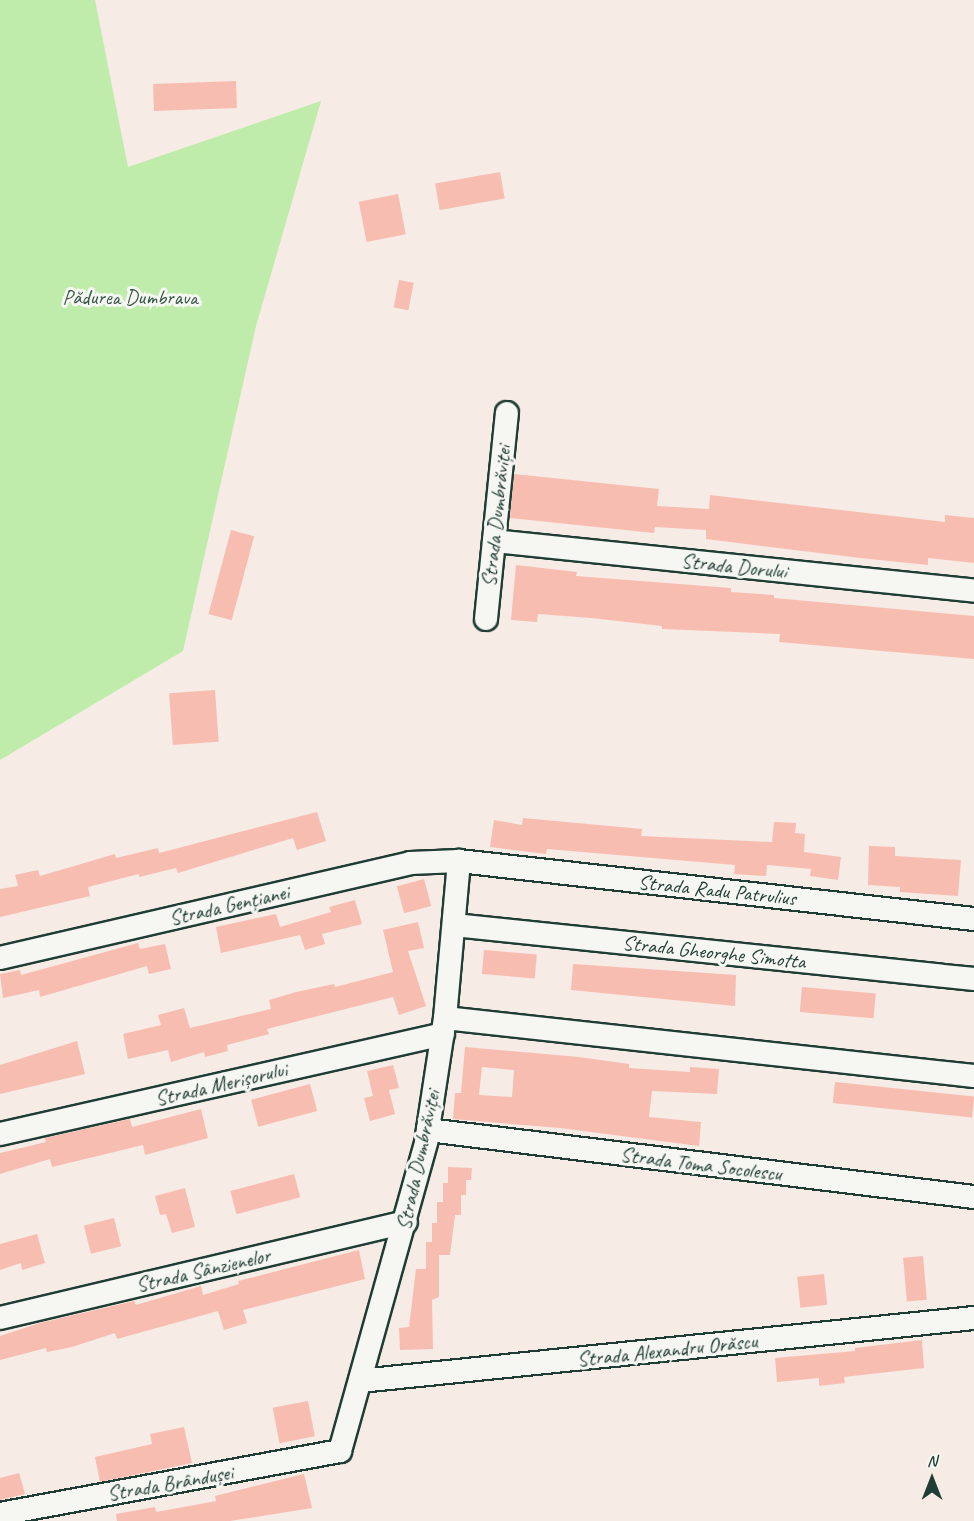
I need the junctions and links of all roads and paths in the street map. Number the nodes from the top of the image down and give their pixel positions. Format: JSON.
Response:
{"nodes":[{"id":1,"x":507,"y":413,"type":"dead end"},
{"id":2,"x":494,"y":541,"type":"junction"},
{"id":3,"x":974,"y":591,"type":"edge"},
{"id":4,"x":486,"y":619,"type":"dead end"},
{"id":5,"x":459,"y":861,"type":"junction"},
{"id":6,"x":974,"y":919,"type":"edge"},
{"id":7,"x":454,"y":925,"type":"junction"},
{"id":8,"x":0,"y":958,"type":"edge"},
{"id":9,"x":974,"y":979,"type":"edge"},
{"id":10,"x":444,"y":1026,"type":"junction"},
{"id":11,"x":974,"y":1076,"type":"edge"},
{"id":12,"x":428,"y":1130,"type":"junction"},
{"id":13,"x":0,"y":1134,"type":"edge"},
{"id":14,"x":974,"y":1197,"type":"edge"},
{"id":15,"x":406,"y":1222,"type":"junction"},
{"id":16,"x":0,"y":1318,"type":"edge"},
{"id":17,"x":974,"y":1318,"type":"edge"},
{"id":18,"x":360,"y":1381,"type":"junction"},
{"id":19,"x":340,"y":1451,"type":"joint"},
{"id":20,"x":0,"y":1514,"type":"edge"}],
"edges":[{"from":1,"to":2,"type":"street","name":"Strada Dumbrăviței"},
{"from":2,"to":3,"type":"street","name":"Strada Dorului"},
{"from":2,"to":4,"type":"street","name":"Strada Dumbrăviței"},
{"from":5,"to":6,"type":"street","name":"Strada Radu Patrulius"},
{"from":5,"to":7,"type":"street","name":"Strada Dumbrăviței"},
{"from":5,"to":8,"type":"street","name":"Strada Gențianei"},
{"from":7,"to":9,"type":"street","name":"Strada Gheorghe Simotta"},
{"from":7,"to":10,"type":"street","name":"Strada Dumbrăviței"},
{"from":10,"to":11,"type":"street","name":"Strada Merișorului"},
{"from":10,"to":12,"type":"street","name":"Strada Dumbrăviței"},
{"from":10,"to":13,"type":"street","name":"Strada Merișorului"},
{"from":12,"to":14,"type":"street","name":"Strada Toma Socolescu"},
{"from":12,"to":15,"type":"street","name":"Strada Dumbrăviței"},
{"from":15,"to":16,"type":"street","name":"Strada Sânzienelor"},
{"from":15,"to":18,"type":"street","name":"Strada Dumbrăviței"},
{"from":17,"to":18,"type":"street","name":"Strada Alexandru Orăscu"},
{"from":18,"to":19,"type":"street","name":"Strada Dumbrăviței"},
{"from":19,"to":20,"type":"street","name":"Strada Brândușei"}]}
